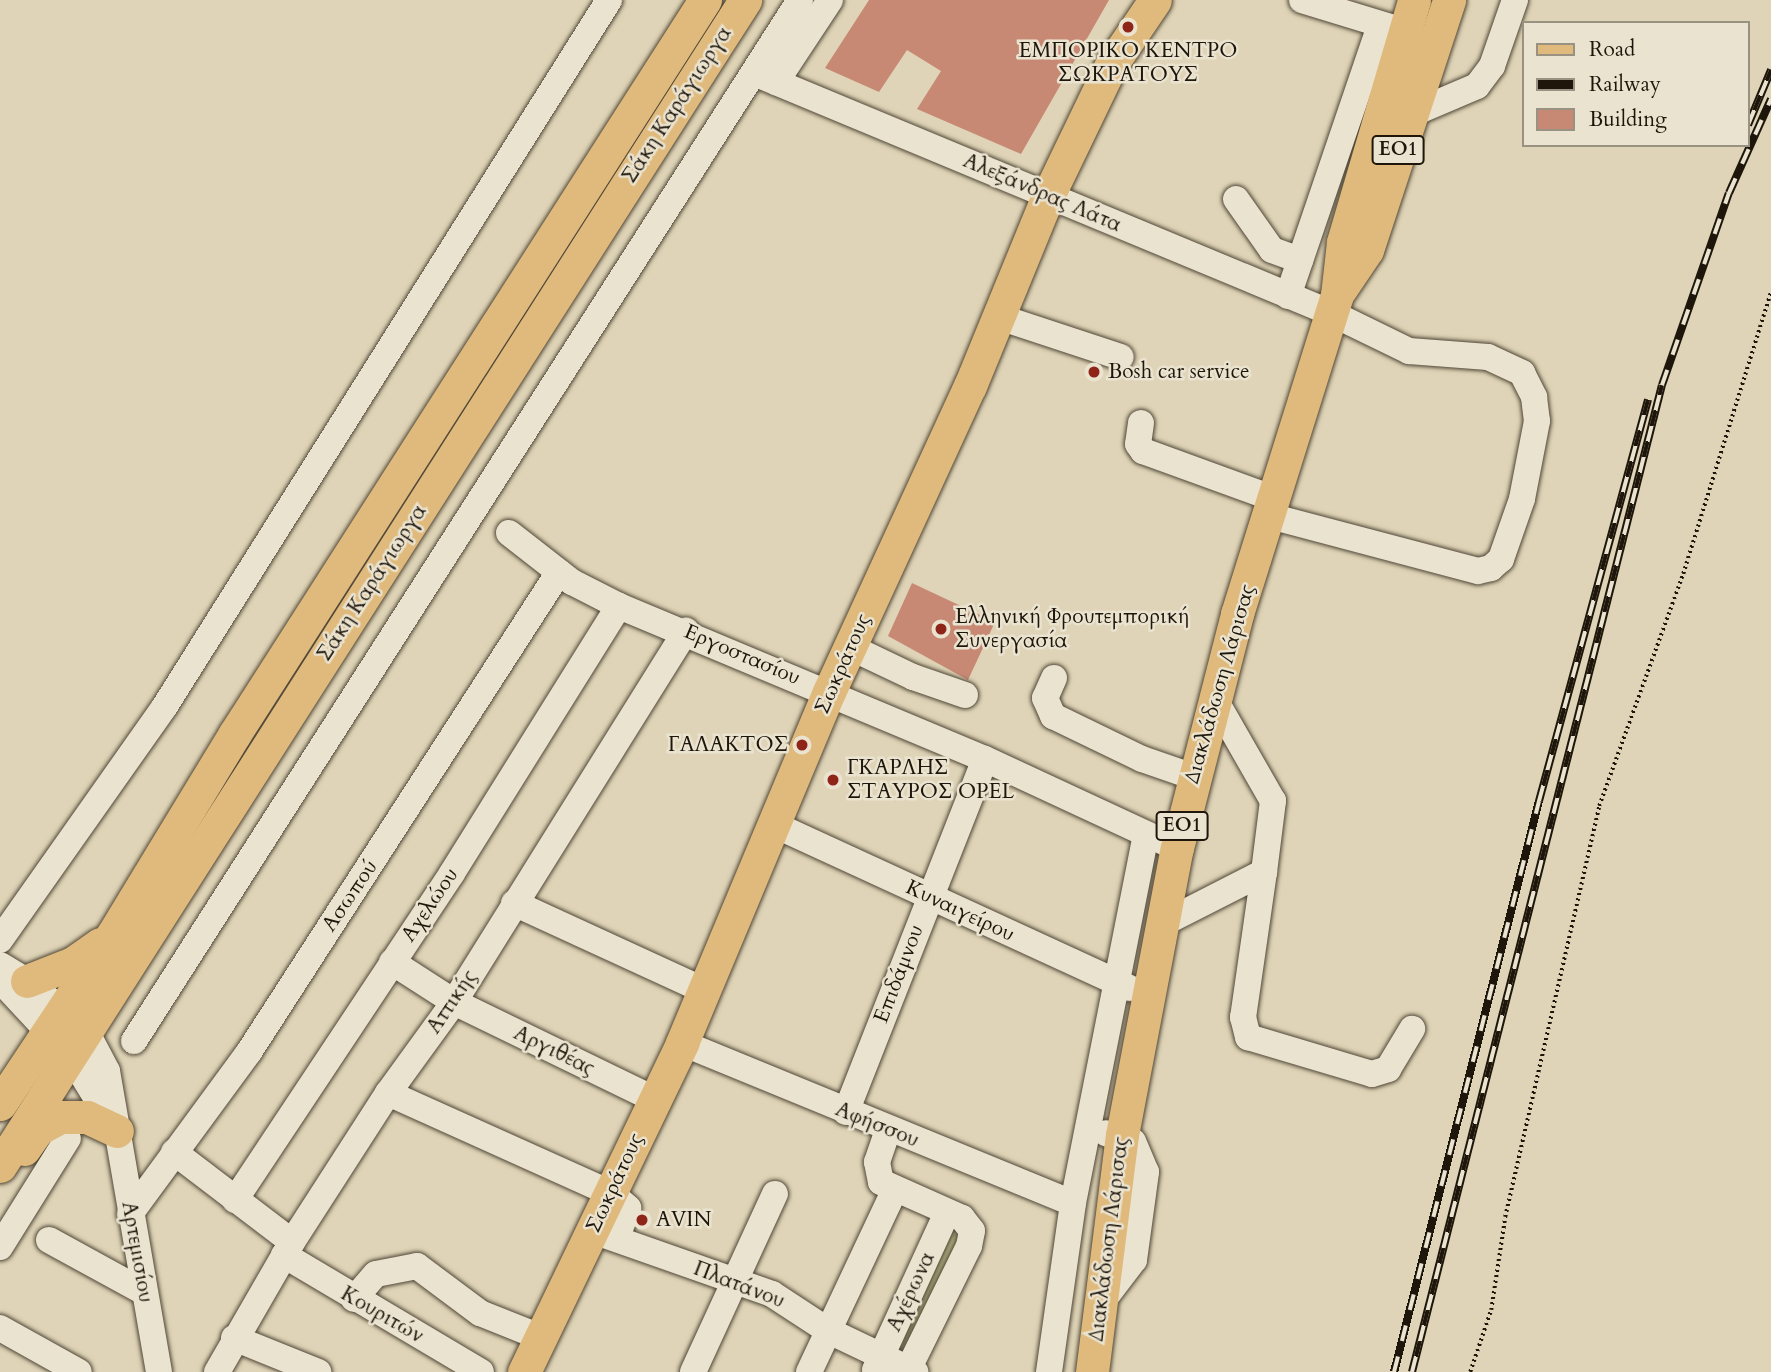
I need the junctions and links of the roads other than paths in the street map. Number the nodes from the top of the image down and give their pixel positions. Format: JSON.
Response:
{"nodes":[{"id":1,"x":609,"y":0,"type":"edge"},
{"id":2,"x":705,"y":0,"type":"edge"},
{"id":3,"x":745,"y":0,"type":"edge"},
{"id":4,"x":800,"y":0,"type":"edge"},
{"id":5,"x":830,"y":0,"type":"edge"},
{"id":6,"x":1155,"y":0,"type":"edge"},
{"id":7,"x":1302,"y":0,"type":"edge"},
{"id":8,"x":1450,"y":0,"type":"edge"},
{"id":9,"x":1516,"y":0,"type":"edge"},
{"id":10,"x":1400,"y":18,"type":"edge"},
{"id":11,"x":765,"y":78,"type":"junction"},
{"id":12,"x":1409,"y":115,"type":"junction"},
{"id":13,"x":1048,"y":195,"type":"junction"},
{"id":14,"x":1236,"y":199,"type":"dead end"},
{"id":15,"x":1300,"y":260,"type":"junction"},
{"id":16,"x":1288,"y":296,"type":"junction"},
{"id":17,"x":1334,"y":304,"type":"junction"},
{"id":18,"x":999,"y":317,"type":"junction"},
{"id":19,"x":1121,"y":357,"type":"dead end"},
{"id":20,"x":1141,"y":423,"type":"dead end"},
{"id":21,"x":1272,"y":507,"type":"junction"},
{"id":22,"x":509,"y":533,"type":"dead end"},
{"id":23,"x":559,"y":572,"type":"junction"},
{"id":24,"x":619,"y":606,"type":"junction"},
{"id":25,"x":685,"y":631,"type":"junction"},
{"id":26,"x":850,"y":647,"type":"junction"},
{"id":27,"x":1054,"y":678,"type":"dead end"},
{"id":28,"x":829,"y":692,"type":"junction"},
{"id":29,"x":965,"y":695,"type":"dead end"},
{"id":30,"x":1214,"y":698,"type":"junction"},
{"id":31,"x":985,"y":760,"type":"junction"},
{"id":32,"x":1194,"y":777,"type":"junction"},
{"id":33,"x":775,"y":825,"type":"junction"},
{"id":34,"x":1146,"y":836,"type":"junction"},
{"id":35,"x":1177,"y":848,"type":"junction"},
{"id":36,"x":1264,"y":872,"type":"junction"},
{"id":37,"x":929,"y":896,"type":"junction"},
{"id":38,"x":514,"y":903,"type":"junction"},
{"id":39,"x":1160,"y":925,"type":"junction"},
{"id":40,"x":113,"y":934,"type":"junction"},
{"id":41,"x":0,"y":940,"type":"edge"},
{"id":42,"x":392,"y":961,"type":"junction"},
{"id":43,"x":9,"y":976,"type":"edge"},
{"id":44,"x":1114,"y":982,"type":"junction"},
{"id":45,"x":705,"y":991,"type":"junction"},
{"id":46,"x":1146,"y":996,"type":"junction"},
{"id":47,"x":454,"y":1002,"type":"junction"},
{"id":48,"x":54,"y":1020,"type":"junction"},
{"id":49,"x":1412,"y":1029,"type":"dead end"},
{"id":50,"x":134,"y":1041,"type":"dead end"},
{"id":51,"x":78,"y":1043,"type":"junction"},
{"id":52,"x":682,"y":1044,"type":"junction"},
{"id":53,"x":388,"y":1093,"type":"junction"},
{"id":54,"x":654,"y":1099,"type":"junction"},
{"id":55,"x":0,"y":1104,"type":"edge"},
{"id":56,"x":846,"y":1112,"type":"junction"},
{"id":57,"x":888,"y":1129,"type":"junction"},
{"id":58,"x":1087,"y":1130,"type":"junction"},
{"id":59,"x":117,"y":1131,"type":"junction"},
{"id":60,"x":1122,"y":1135,"type":"junction"},
{"id":61,"x":68,"y":1138,"type":"dead end"},
{"id":62,"x":174,"y":1152,"type":"junction"},
{"id":63,"x":2,"y":1163,"type":"edge"},
{"id":64,"x":894,"y":1191,"type":"junction"},
{"id":65,"x":611,"y":1193,"type":"junction"},
{"id":66,"x":775,"y":1194,"type":"dead end"},
{"id":67,"x":235,"y":1200,"type":"junction"},
{"id":68,"x":1073,"y":1203,"type":"junction"},
{"id":69,"x":947,"y":1213,"type":"junction"},
{"id":70,"x":130,"y":1214,"type":"junction"},
{"id":71,"x":600,"y":1231,"type":"junction"},
{"id":72,"x":49,"y":1240,"type":"dead end"},
{"id":73,"x":0,"y":1247,"type":"edge"},
{"id":74,"x":288,"y":1249,"type":"junction"},
{"id":75,"x":734,"y":1279,"type":"junction"},
{"id":76,"x":144,"y":1292,"type":"junction"},
{"id":77,"x":354,"y":1299,"type":"junction"},
{"id":78,"x":0,"y":1328,"type":"edge"},
{"id":79,"x":827,"y":1330,"type":"junction"},
{"id":80,"x":540,"y":1337,"type":"junction"},
{"id":81,"x":234,"y":1338,"type":"junction"},
{"id":82,"x":878,"y":1364,"type":"edge"},
{"id":83,"x":76,"y":1371,"type":"edge"},
{"id":84,"x":910,"y":1371,"type":"edge"},
{"id":85,"x":159,"y":1372,"type":"edge"},
{"id":86,"x":217,"y":1372,"type":"edge"},
{"id":87,"x":318,"y":1372,"type":"edge"},
{"id":88,"x":481,"y":1372,"type":"edge"},
{"id":89,"x":524,"y":1372,"type":"edge"},
{"id":90,"x":693,"y":1372,"type":"edge"},
{"id":91,"x":809,"y":1372,"type":"edge"},
{"id":92,"x":1049,"y":1372,"type":"edge"},
{"id":93,"x":1092,"y":1372,"type":"edge"}],
"edges":[{"from":1,"to":41,"type":"street"},
{"from":2,"to":40,"type":"main road","name":"Σάκη Καράγιωργα"},
{"from":3,"to":51,"type":"main road","name":"Σάκη Καράγιωργα"},
{"from":4,"to":11,"type":"street"},
{"from":5,"to":11,"type":"street"},
{"from":6,"to":13,"type":"main road","name":"Σωκράτους"},
{"from":7,"to":10,"type":"street"},
{"from":8,"to":12,"type":"main road","name":"Διακλάδωση Λάρισας","number":"ΕΟ1"},
{"from":9,"to":12,"type":"street"},
{"from":10,"to":15,"type":"street"},
{"from":10,"to":17,"type":"main road","name":"Διακλάδωση Λάρισας","number":"ΕΟ1"},
{"from":11,"to":13,"type":"street","name":"Αλεξάνδρας Λάτα"},
{"from":11,"to":50,"type":"street"},
{"from":12,"to":17,"type":"main road","name":"Διακλάδωση Λάρισας","number":"ΕΟ1"},
{"from":13,"to":16,"type":"street","name":"Αλεξάνδρας Λάτα"},
{"from":13,"to":18,"type":"main road","name":"Σωκράτους"},
{"from":14,"to":15,"type":"street"},
{"from":15,"to":16,"type":"street"},
{"from":16,"to":17,"type":"street","name":"Αλεξάνδρας Λάτα"},
{"from":17,"to":21,"type":"main road","name":"Διακλάδωση Λάρισας","number":"ΕΟ1"},
{"from":17,"to":21,"type":"street","name":"Αλεξάνδρας Λάτα"},
{"from":18,"to":19,"type":"street"},
{"from":18,"to":26,"type":"main road","name":"Σωκράτους"},
{"from":20,"to":21,"type":"street","name":"Αλεξάνδρας Λάτα"},
{"from":21,"to":30,"type":"main road","name":"Διακλάδωση Λάρισας","number":"ΕΟ1"},
{"from":22,"to":23,"type":"street","name":"Εργοστασίου"},
{"from":23,"to":24,"type":"street","name":"Εργοστασίου"},
{"from":23,"to":62,"type":"street","name":"Ασωπού"},
{"from":24,"to":25,"type":"street","name":"Εργοστασίου"},
{"from":24,"to":42,"type":"street","name":"Αχελώου"},
{"from":25,"to":28,"type":"street","name":"Εργοστασίου"},
{"from":25,"to":38,"type":"street","name":"Αττικής"},
{"from":26,"to":28,"type":"main road","name":"Σωκράτους"},
{"from":26,"to":29,"type":"street"},
{"from":27,"to":32,"type":"street"},
{"from":28,"to":31,"type":"street","name":"Εργοστασίου"},
{"from":28,"to":33,"type":"main road","name":"Σωκράτους"},
{"from":30,"to":32,"type":"main road","name":"Διακλάδωση Λάρισας","number":"ΕΟ1"},
{"from":30,"to":36,"type":"street"},
{"from":31,"to":34,"type":"street","name":"Εργοστασίου"},
{"from":31,"to":37,"type":"street","name":"Επιδάμνου"},
{"from":32,"to":35,"type":"main road","name":"Διακλάδωση Λάρισας","number":"ΕΟ1"},
{"from":33,"to":37,"type":"street","name":"Κυναιγείρου"},
{"from":33,"to":45,"type":"main road","name":"Σωκράτους"},
{"from":34,"to":35,"type":"street","name":"Εργοστασίου"},
{"from":34,"to":44,"type":"street"},
{"from":35,"to":39,"type":"main road","name":"Διακλάδωση Λάρισας","number":"ΕΟ1"},
{"from":36,"to":39,"type":"street"},
{"from":36,"to":49,"type":"street"},
{"from":37,"to":44,"type":"street","name":"Κυναιγείρου"},
{"from":37,"to":56,"type":"street","name":"Επιδάμνου"},
{"from":38,"to":45,"type":"street"},
{"from":38,"to":47,"type":"street","name":"Αττικής"},
{"from":39,"to":46,"type":"main road","name":"Διακλάδωση Λάρισας","number":"ΕΟ1"},
{"from":40,"to":43,"type":"main road"},
{"from":40,"to":48,"type":"main road","name":"Σάκη Καράγιωργα"},
{"from":42,"to":47,"type":"street","name":"Αργιθέας"},
{"from":42,"to":67,"type":"street","name":"Αχελώου"},
{"from":43,"to":48,"type":"street"},
{"from":44,"to":46,"type":"street","name":"Κυναιγείρου"},
{"from":44,"to":58,"type":"street"},
{"from":45,"to":52,"type":"main road","name":"Σωκράτους"},
{"from":46,"to":60,"type":"main road","name":"Διακλάδωση Λάρισας","number":"ΕΟ1"},
{"from":47,"to":53,"type":"street","name":"Αττικής"},
{"from":47,"to":54,"type":"street","name":"Αργιθέας"},
{"from":48,"to":51,"type":"street"},
{"from":48,"to":55,"type":"main road","name":"Σάκη Καράγιωργα"},
{"from":51,"to":59,"type":"street","name":"Αρτεμισίου"},
{"from":51,"to":63,"type":"main road","name":"Σάκη Καράγιωργα"},
{"from":52,"to":54,"type":"main road","name":"Σωκράτους"},
{"from":52,"to":56,"type":"street","name":"Αφήσσου"},
{"from":53,"to":65,"type":"street"},
{"from":53,"to":74,"type":"street","name":"Αττικής"},
{"from":54,"to":65,"type":"main road","name":"Σωκράτους"},
{"from":56,"to":57,"type":"street","name":"Αφήσσου"},
{"from":57,"to":64,"type":"street"},
{"from":57,"to":68,"type":"street","name":"Αφήσσου"},
{"from":58,"to":60,"type":"street"},
{"from":58,"to":68,"type":"street"},
{"from":59,"to":63,"type":"main road"},
{"from":59,"to":70,"type":"street","name":"Αρτεμισίου"},
{"from":60,"to":93,"type":"main road","name":"Διακλάδωση Λάρισας","number":"ΕΟ1"},
{"from":61,"to":73,"type":"street"},
{"from":62,"to":67,"type":"street","name":"Κουριτών"},
{"from":62,"to":70,"type":"street","name":"Ασωπού"},
{"from":64,"to":69,"type":"street"},
{"from":64,"to":79,"type":"street"},
{"from":65,"to":71,"type":"main road","name":"Σωκράτους"},
{"from":66,"to":75,"type":"street"},
{"from":67,"to":74,"type":"street","name":"Κουριτών"},
{"from":68,"to":92,"type":"street"},
{"from":69,"to":82,"type":"street","name":"Αχέρωνα"},
{"from":69,"to":84,"type":"street","name":"Αχέρωνα"},
{"from":70,"to":76,"type":"street","name":"Αρτεμισίου"},
{"from":71,"to":75,"type":"street","name":"Πλατάνου"},
{"from":71,"to":80,"type":"main road","name":"Σωκράτους"},
{"from":72,"to":76,"type":"street"},
{"from":74,"to":77,"type":"street","name":"Κουριτών"},
{"from":74,"to":81,"type":"street","name":"Αττικής"},
{"from":75,"to":79,"type":"street","name":"Πλατάνου"},
{"from":75,"to":90,"type":"street"},
{"from":76,"to":85,"type":"street","name":"Αρτεμισίου"},
{"from":77,"to":80,"type":"street"},
{"from":77,"to":88,"type":"street","name":"Κουριτών"},
{"from":78,"to":83,"type":"street"},
{"from":79,"to":82,"type":"street","name":"Πλατάνου"},
{"from":79,"to":91,"type":"street"},
{"from":80,"to":89,"type":"main road","name":"Σωκράτους"},
{"from":81,"to":86,"type":"street","name":"Αττικής"},
{"from":81,"to":87,"type":"street"},
{"from":82,"to":84,"type":"street","name":"Πλατάνου"}]}
